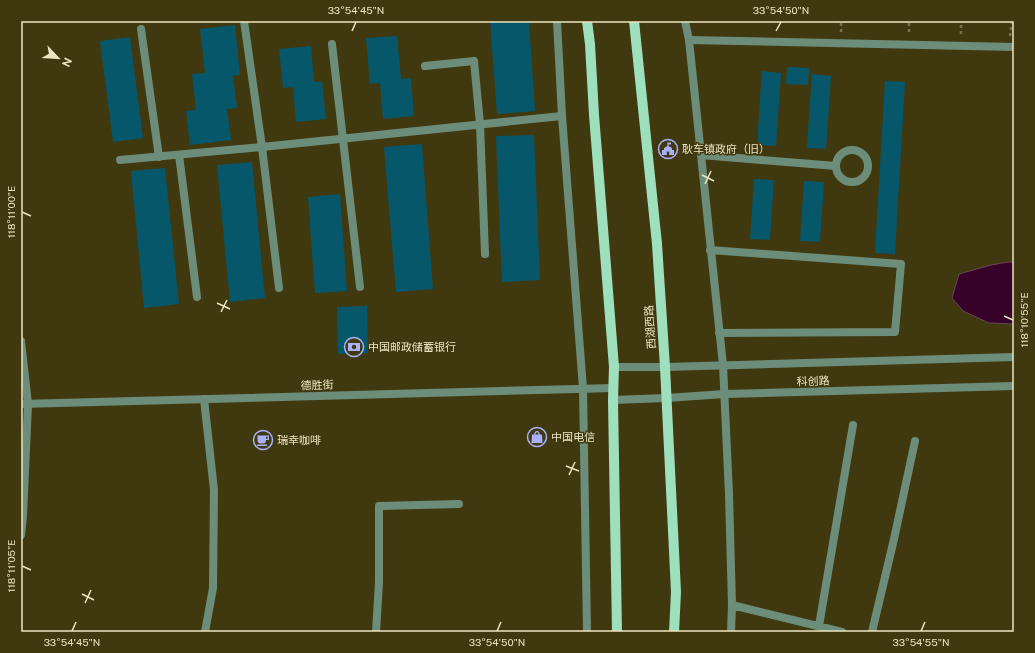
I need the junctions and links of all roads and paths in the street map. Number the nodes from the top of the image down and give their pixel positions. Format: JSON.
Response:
{"nodes":[{"id":1,"x":244,"y":21,"type":"edge"},
{"id":2,"x":557,"y":21,"type":"edge"},
{"id":3,"x":587,"y":21,"type":"edge"},
{"id":4,"x":634,"y":21,"type":"edge"},
{"id":5,"x":686,"y":21,"type":"edge"},
{"id":6,"x":141,"y":29,"type":"dead end"},
{"id":7,"x":689,"y":40,"type":"junction"},
{"id":8,"x":332,"y":44,"type":"dead end"},
{"id":9,"x":1014,"y":47,"type":"edge"},
{"id":10,"x":425,"y":66,"type":"dead end"},
{"id":11,"x":562,"y":116,"type":"junction"},
{"id":12,"x":480,"y":124,"type":"junction"},
{"id":13,"x":343,"y":138,"type":"junction"},
{"id":14,"x":262,"y":147,"type":"junction"},
{"id":15,"x":179,"y":155,"type":"junction"},
{"id":16,"x":701,"y":155,"type":"junction"},
{"id":17,"x":158,"y":157,"type":"junction"},
{"id":18,"x":120,"y":160,"type":"dead end"},
{"id":19,"x":836,"y":166,"type":"junction"},
{"id":20,"x":710,"y":250,"type":"junction"},
{"id":21,"x":485,"y":254,"type":"dead end"},
{"id":22,"x":360,"y":287,"type":"dead end"},
{"id":23,"x":279,"y":288,"type":"dead end"},
{"id":24,"x":197,"y":297,"type":"dead end"},
{"id":25,"x":719,"y":334,"type":"junction"},
{"id":26,"x":21,"y":341,"type":"edge"},
{"id":27,"x":1014,"y":356,"type":"edge"},
{"id":28,"x":723,"y":365,"type":"junction"},
{"id":29,"x":614,"y":367,"type":"junction"},
{"id":30,"x":665,"y":367,"type":"junction"},
{"id":31,"x":1014,"y":386,"type":"edge"},
{"id":32,"x":583,"y":388,"type":"junction"},
{"id":33,"x":614,"y":388,"type":"junction"},
{"id":34,"x":724,"y":394,"type":"junction"},
{"id":35,"x":667,"y":398,"type":"junction"},
{"id":36,"x":204,"y":399,"type":"junction"},
{"id":37,"x":613,"y":400,"type":"junction"},
{"id":38,"x":24,"y":404,"type":"edge"},
{"id":39,"x":853,"y":425,"type":"dead end"},
{"id":40,"x":915,"y":441,"type":"dead end"},
{"id":41,"x":459,"y":504,"type":"dead end"},
{"id":42,"x":21,"y":535,"type":"edge"},
{"id":43,"x":732,"y":605,"type":"junction"},
{"id":44,"x":819,"y":626,"type":"junction"},
{"id":45,"x":205,"y":632,"type":"edge"},
{"id":46,"x":376,"y":632,"type":"edge"},
{"id":47,"x":587,"y":632,"type":"edge"},
{"id":48,"x":617,"y":632,"type":"edge"},
{"id":49,"x":674,"y":632,"type":"edge"},
{"id":50,"x":731,"y":632,"type":"edge"},
{"id":51,"x":842,"y":632,"type":"edge"},
{"id":52,"x":872,"y":632,"type":"edge"}],
"edges":[{"from":1,"to":14,"type":"street"},
{"from":2,"to":11,"type":"street"},
{"from":3,"to":29,"type":"main road"},
{"from":4,"to":30,"type":"main road","name":"西湖西路"},
{"from":5,"to":7,"type":"street"},
{"from":6,"to":17,"type":"street"},
{"from":7,"to":9,"type":"street"},
{"from":7,"to":16,"type":"street"},
{"from":8,"to":13,"type":"street"},
{"from":10,"to":12,"type":"street"},
{"from":11,"to":12,"type":"street"},
{"from":11,"to":32,"type":"street"},
{"from":12,"to":13,"type":"street"},
{"from":12,"to":21,"type":"street"},
{"from":13,"to":14,"type":"street"},
{"from":13,"to":22,"type":"street"},
{"from":14,"to":15,"type":"street"},
{"from":14,"to":23,"type":"street"},
{"from":15,"to":17,"type":"street"},
{"from":15,"to":24,"type":"street"},
{"from":16,"to":19,"type":"street"},
{"from":16,"to":20,"type":"street"},
{"from":17,"to":18,"type":"street"},
{"from":19,"to":19,"type":"street"},
{"from":20,"to":25,"type":"street"},
{"from":20,"to":25,"type":"street"},
{"from":25,"to":28,"type":"street"},
{"from":26,"to":38,"type":"street"},
{"from":27,"to":28,"type":"street","name":"科创路"},
{"from":28,"to":30,"type":"street","name":"科创路"},
{"from":28,"to":34,"type":"street"},
{"from":29,"to":30,"type":"street","name":"科创路"},
{"from":29,"to":33,"type":"main road"},
{"from":30,"to":35,"type":"main road","name":"西湖西路"},
{"from":31,"to":34,"type":"street","name":"科创路"},
{"from":32,"to":33,"type":"street","name":"德胜街"},
{"from":32,"to":36,"type":"street","name":"德胜街"},
{"from":32,"to":47,"type":"street"},
{"from":33,"to":37,"type":"main road"},
{"from":34,"to":35,"type":"street","name":"科创路"},
{"from":34,"to":43,"type":"street"},
{"from":35,"to":37,"type":"street","name":"科创路"},
{"from":35,"to":49,"type":"main road","name":"西湖西路"},
{"from":36,"to":38,"type":"street","name":"德胜街"},
{"from":36,"to":45,"type":"street"},
{"from":37,"to":48,"type":"main road"},
{"from":38,"to":42,"type":"street"},
{"from":39,"to":44,"type":"street"},
{"from":40,"to":52,"type":"street"},
{"from":41,"to":46,"type":"street"},
{"from":43,"to":44,"type":"street"},
{"from":43,"to":50,"type":"street"},
{"from":44,"to":51,"type":"street"}]}
